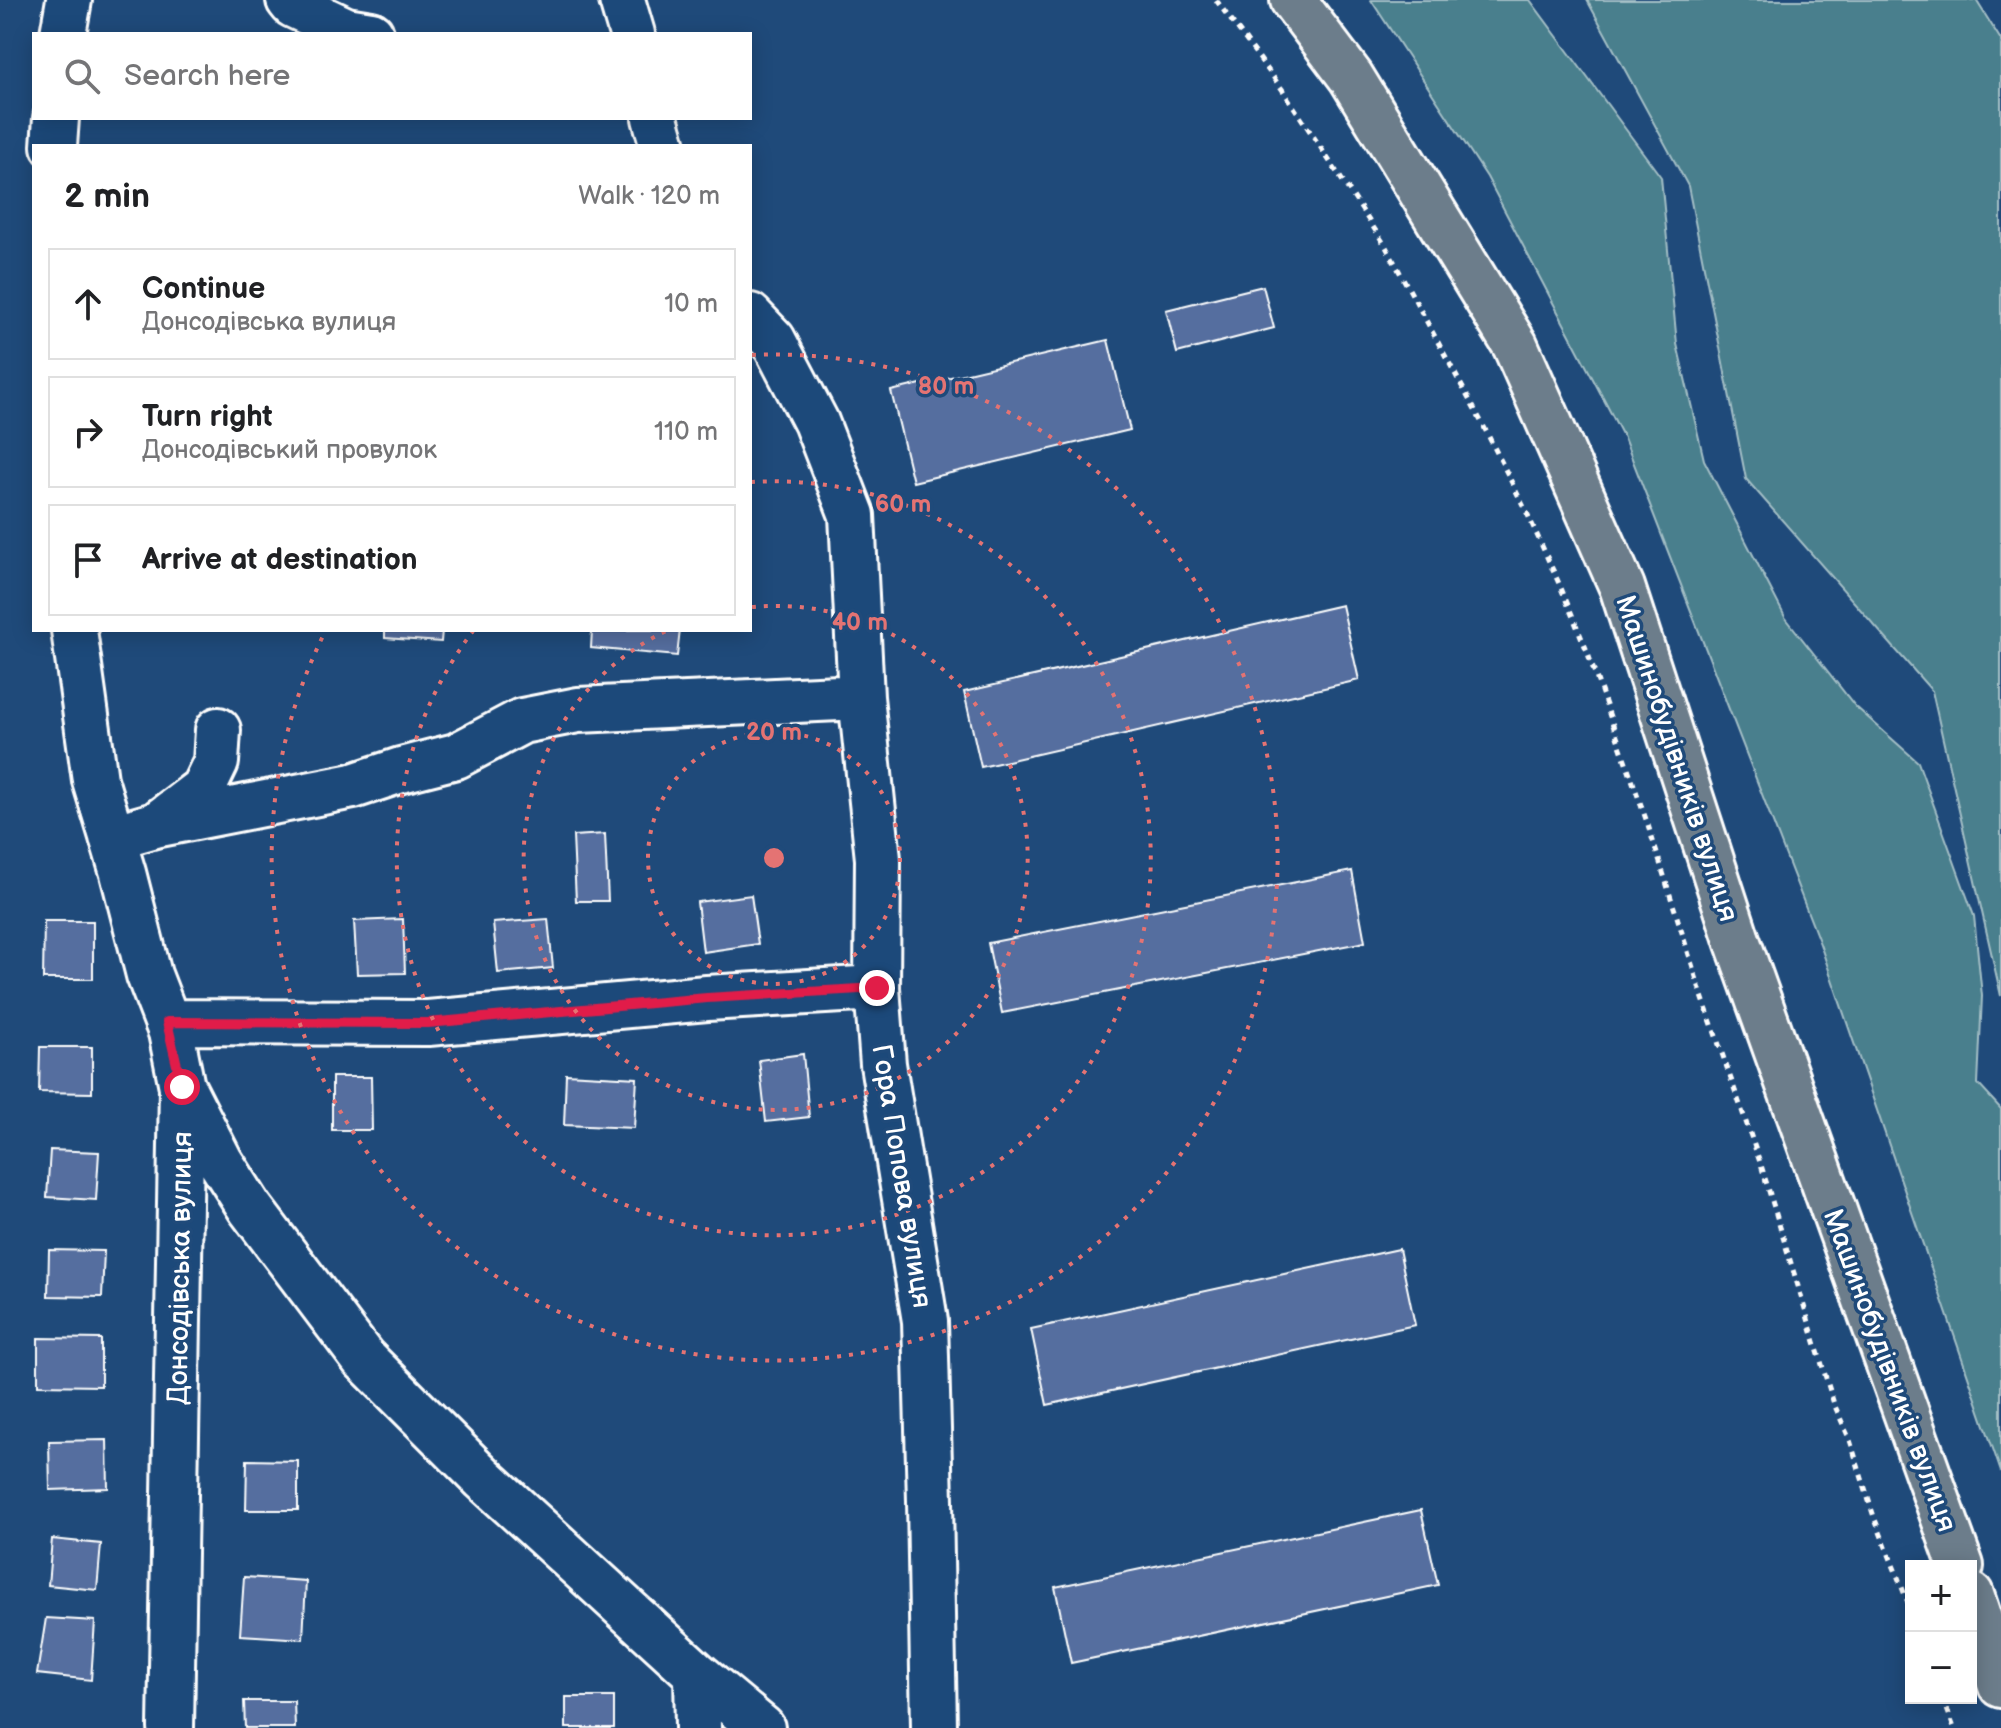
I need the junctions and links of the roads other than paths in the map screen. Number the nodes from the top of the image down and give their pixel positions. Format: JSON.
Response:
{"nodes":[{"id":1,"x":69,"y":0,"type":"edge"},
{"id":2,"x":289,"y":0,"type":"edge"},
{"id":3,"x":622,"y":0,"type":"edge"},
{"id":4,"x":1293,"y":0,"type":"edge"},
{"id":5,"x":63,"y":32,"type":"edge"},
{"id":6,"x":358,"y":32,"type":"edge"},
{"id":7,"x":631,"y":32,"type":"edge"},
{"id":8,"x":56,"y":120,"type":"edge"},
{"id":9,"x":656,"y":120,"type":"edge"},
{"id":10,"x":54,"y":144,"type":"edge"},
{"id":11,"x":662,"y":144,"type":"edge"},
{"id":12,"x":752,"y":318,"type":"edge"},
{"id":13,"x":74,"y":632,"type":"edge"},
{"id":14,"x":861,"y":697,"type":"junction"},
{"id":15,"x":218,"y":730,"type":"dead end"},
{"id":16,"x":155,"y":825,"type":"junction"},
{"id":17,"x":112,"y":837,"type":"junction"},
{"id":18,"x":877,"y":988,"type":"junction"},
{"id":19,"x":167,"y":1022,"type":"junction"},
{"id":20,"x":182,"y":1087,"type":"junction"},
{"id":21,"x":1959,"y":1560,"type":"edge"},
{"id":22,"x":1977,"y":1613,"type":"edge"},
{"id":23,"x":697,"y":1674,"type":"junction"},
{"id":24,"x":2001,"y":1685,"type":"edge"},
{"id":25,"x":171,"y":1728,"type":"edge"},
{"id":26,"x":698,"y":1728,"type":"edge"},
{"id":27,"x":762,"y":1728,"type":"edge"},
{"id":28,"x":934,"y":1728,"type":"edge"}],
"edges":[{"from":1,"to":5,"type":"street"},
{"from":2,"to":6,"type":"street"},
{"from":3,"to":7,"type":"street"},
{"from":4,"to":21,"type":"main road","name":"Машинобудівників вулиця"},
{"from":8,"to":10,"type":"street"},
{"from":9,"to":11,"type":"street"},
{"from":12,"to":14,"type":"street","name":"Гора Попова вулиця"},
{"from":13,"to":17,"type":"street","name":"Донсодівська вулиця"},
{"from":14,"to":16,"type":"street"},
{"from":14,"to":18,"type":"street","name":"Гора Попова вулиця"},
{"from":15,"to":16,"type":"street"},
{"from":16,"to":17,"type":"street"},
{"from":17,"to":19,"type":"street","name":"Донсодівська вулиця"},
{"from":18,"to":19,"type":"street"},
{"from":18,"to":28,"type":"street","name":"Гора Попова вулиця"},
{"from":19,"to":20,"type":"street","name":"Донсодівська вулиця"},
{"from":20,"to":23,"type":"street"},
{"from":20,"to":25,"type":"street","name":"Донсодівська вулиця"},
{"from":22,"to":24,"type":"main road"},
{"from":23,"to":26,"type":"street"},
{"from":23,"to":27,"type":"street"}]}
